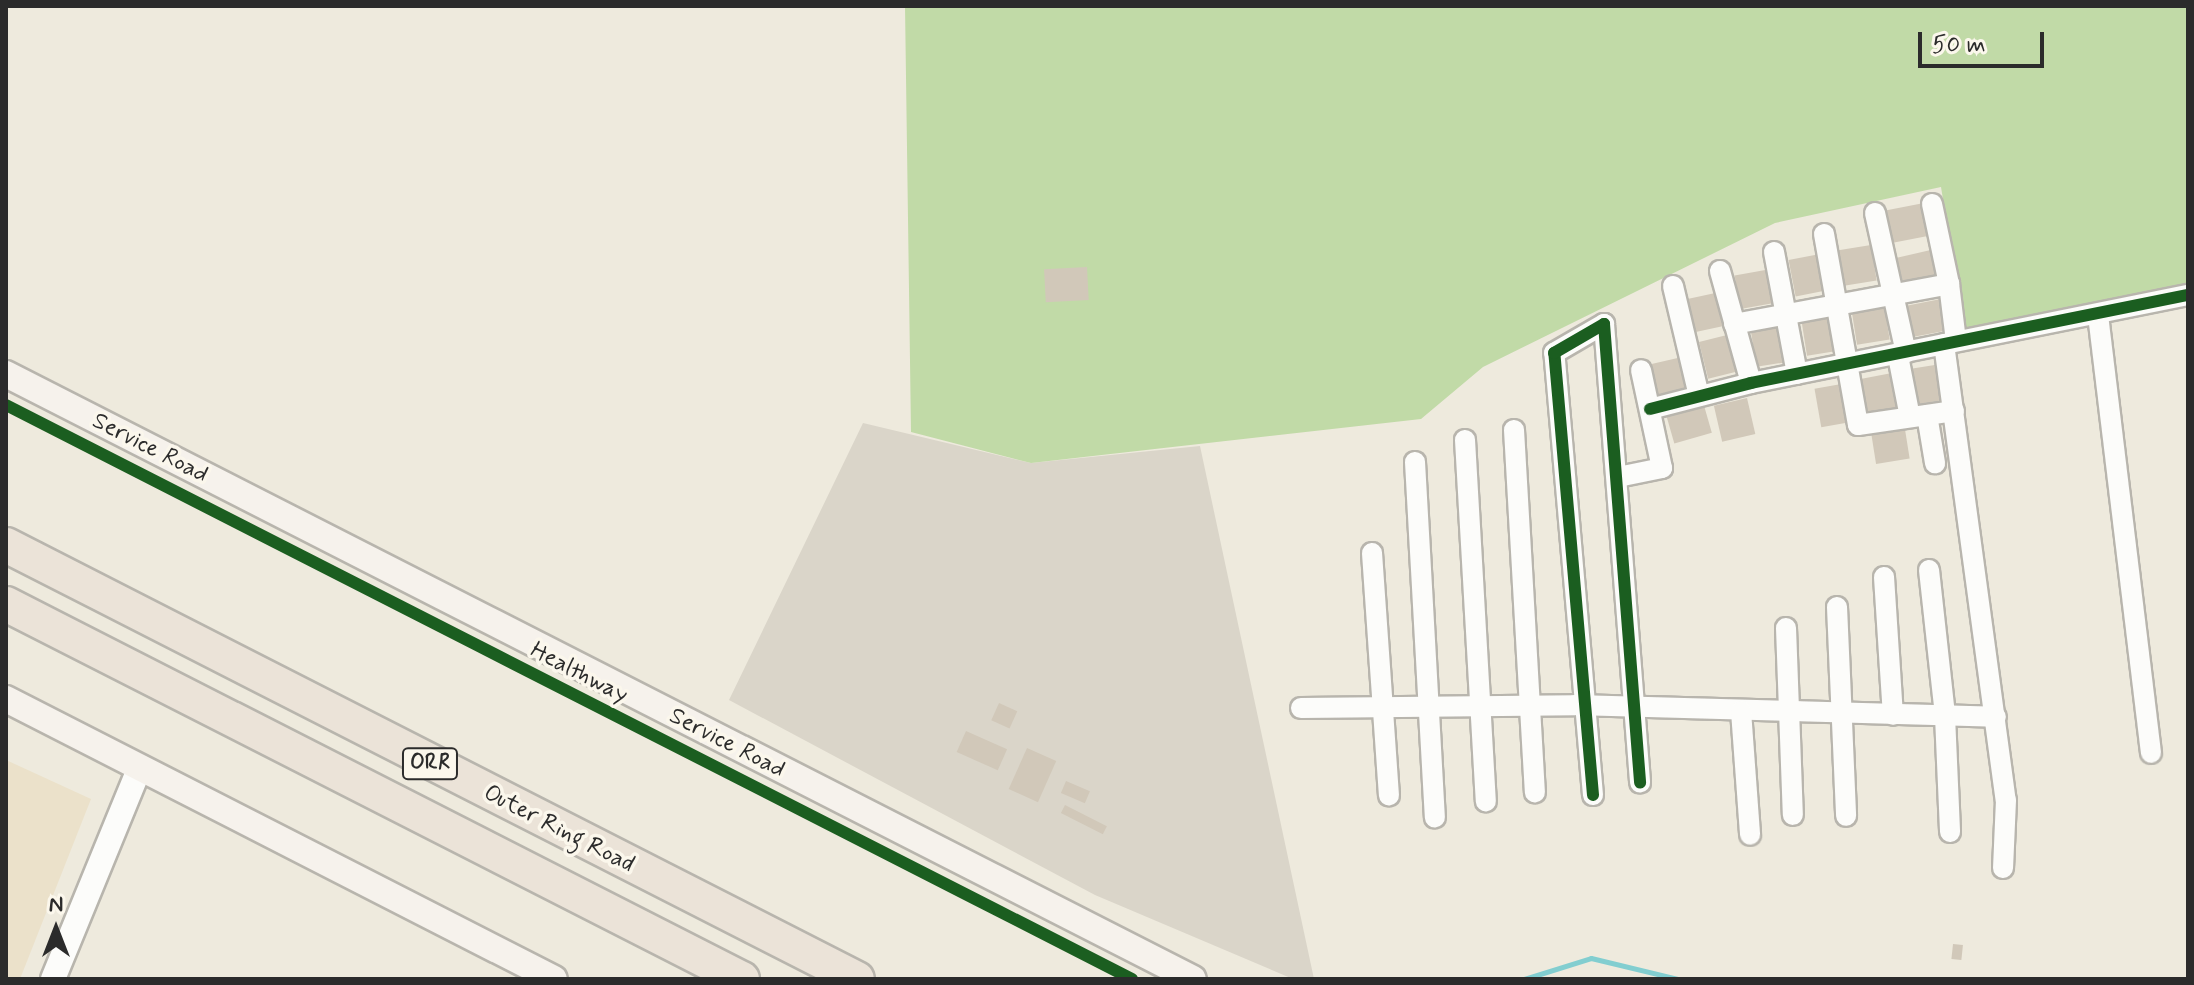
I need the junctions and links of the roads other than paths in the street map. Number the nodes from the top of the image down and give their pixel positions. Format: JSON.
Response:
{"nodes":[{"id":1,"x":1932,"y":204,"type":"dead end"},
{"id":2,"x":1875,"y":213,"type":"dead end"},
{"id":3,"x":1824,"y":234,"type":"dead end"},
{"id":4,"x":1774,"y":252,"type":"dead end"},
{"id":5,"x":1720,"y":271,"type":"dead end"},
{"id":6,"x":1949,"y":284,"type":"junction"},
{"id":7,"x":1673,"y":286,"type":"dead end"},
{"id":8,"x":1892,"y":295,"type":"junction"},
{"id":9,"x":2188,"y":295,"type":"edge"},
{"id":10,"x":1839,"y":301,"type":"junction"},
{"id":11,"x":1786,"y":312,"type":"junction"},
{"id":12,"x":2098,"y":315,"type":"junction"},
{"id":13,"x":1734,"y":324,"type":"junction"},
{"id":14,"x":1950,"y":343,"type":"junction"},
{"id":15,"x":1902,"y":354,"type":"junction"},
{"id":16,"x":1849,"y":364,"type":"junction"},
{"id":17,"x":1641,"y":370,"type":"dead end"},
{"id":18,"x":6,"y":374,"type":"edge"},
{"id":19,"x":1797,"y":374,"type":"junction"},
{"id":20,"x":1751,"y":383,"type":"junction"},
{"id":21,"x":1699,"y":396,"type":"junction"},
{"id":22,"x":1650,"y":409,"type":"junction"},
{"id":23,"x":1954,"y":411,"type":"junction"},
{"id":24,"x":1918,"y":416,"type":"junction"},
{"id":25,"x":1514,"y":430,"type":"dead end"},
{"id":26,"x":1465,"y":440,"type":"dead end"},
{"id":27,"x":1415,"y":462,"type":"dead end"},
{"id":28,"x":1935,"y":463,"type":"dead end"},
{"id":29,"x":1618,"y":477,"type":"junction"},
{"id":30,"x":6,"y":545,"type":"edge"},
{"id":31,"x":1372,"y":553,"type":"dead end"},
{"id":32,"x":1929,"y":570,"type":"dead end"},
{"id":33,"x":1884,"y":577,"type":"dead end"},
{"id":34,"x":6,"y":604,"type":"edge"},
{"id":35,"x":1837,"y":607,"type":"dead end"},
{"id":36,"x":1786,"y":628,"type":"dead end"},
{"id":37,"x":6,"y":699,"type":"edge"},
{"id":38,"x":1483,"y":706,"type":"junction"},
{"id":39,"x":1533,"y":706,"type":"junction"},
{"id":40,"x":1589,"y":706,"type":"junction"},
{"id":41,"x":1386,"y":707,"type":"junction"},
{"id":42,"x":1428,"y":707,"type":"junction"},
{"id":43,"x":1636,"y":707,"type":"junction"},
{"id":44,"x":1301,"y":708,"type":"dead end"},
{"id":45,"x":1741,"y":711,"type":"junction"},
{"id":46,"x":1789,"y":712,"type":"junction"},
{"id":47,"x":1842,"y":713,"type":"junction"},
{"id":48,"x":1893,"y":715,"type":"junction"},
{"id":49,"x":1945,"y":716,"type":"junction"},
{"id":50,"x":1996,"y":717,"type":"junction"},
{"id":51,"x":2151,"y":753,"type":"dead end"},
{"id":52,"x":139,"y":769,"type":"junction"},
{"id":53,"x":1640,"y":783,"type":"dead end"},
{"id":54,"x":1535,"y":792,"type":"dead end"},
{"id":55,"x":1389,"y":795,"type":"dead end"},
{"id":56,"x":1593,"y":795,"type":"dead end"},
{"id":57,"x":1486,"y":801,"type":"dead end"},
{"id":58,"x":1793,"y":815,"type":"dead end"},
{"id":59,"x":1846,"y":816,"type":"dead end"},
{"id":60,"x":1435,"y":817,"type":"dead end"},
{"id":61,"x":1950,"y":832,"type":"dead end"},
{"id":62,"x":1750,"y":835,"type":"dead end"},
{"id":63,"x":2003,"y":868,"type":"dead end"},
{"id":64,"x":53,"y":979,"type":"edge"},
{"id":65,"x":554,"y":979,"type":"edge"},
{"id":66,"x":742,"y":979,"type":"edge"},
{"id":67,"x":857,"y":979,"type":"edge"},
{"id":68,"x":1193,"y":979,"type":"edge"}],
"edges":[{"from":1,"to":6,"type":"street"},
{"from":2,"to":8,"type":"street"},
{"from":3,"to":10,"type":"street"},
{"from":4,"to":11,"type":"street"},
{"from":5,"to":13,"type":"street"},
{"from":6,"to":8,"type":"street"},
{"from":6,"to":14,"type":"street"},
{"from":7,"to":21,"type":"street"},
{"from":8,"to":10,"type":"street"},
{"from":8,"to":15,"type":"street"},
{"from":9,"to":12,"type":"street"},
{"from":10,"to":11,"type":"street"},
{"from":10,"to":16,"type":"street"},
{"from":11,"to":13,"type":"street"},
{"from":11,"to":19,"type":"street"},
{"from":12,"to":14,"type":"street"},
{"from":12,"to":51,"type":"street"},
{"from":13,"to":20,"type":"street"},
{"from":14,"to":15,"type":"street"},
{"from":14,"to":23,"type":"street"},
{"from":15,"to":16,"type":"street"},
{"from":15,"to":24,"type":"street"},
{"from":16,"to":19,"type":"street"},
{"from":16,"to":24,"type":"street"},
{"from":17,"to":22,"type":"street"},
{"from":18,"to":68,"type":"main road","name":"Service Road"},
{"from":19,"to":20,"type":"street"},
{"from":20,"to":21,"type":"street"},
{"from":21,"to":22,"type":"street"},
{"from":22,"to":29,"type":"street"},
{"from":23,"to":24,"type":"street"},
{"from":23,"to":50,"type":"street"},
{"from":24,"to":28,"type":"street"},
{"from":25,"to":39,"type":"street"},
{"from":26,"to":38,"type":"street"},
{"from":27,"to":42,"type":"street"},
{"from":29,"to":40,"type":"street"},
{"from":29,"to":43,"type":"street"},
{"from":30,"to":67,"type":"highway","name":"Outer Ring Road","number":"ORR"},
{"from":31,"to":41,"type":"street"},
{"from":32,"to":49,"type":"street"},
{"from":33,"to":48,"type":"street"},
{"from":34,"to":66,"type":"highway","number":"ORR"},
{"from":35,"to":47,"type":"street"},
{"from":36,"to":46,"type":"street"},
{"from":37,"to":52,"type":"main road"},
{"from":38,"to":39,"type":"street"},
{"from":38,"to":42,"type":"street"},
{"from":38,"to":57,"type":"street"},
{"from":39,"to":40,"type":"street"},
{"from":39,"to":54,"type":"street"},
{"from":40,"to":43,"type":"street"},
{"from":40,"to":56,"type":"street"},
{"from":41,"to":42,"type":"street"},
{"from":41,"to":44,"type":"street"},
{"from":41,"to":55,"type":"street"},
{"from":42,"to":60,"type":"street"},
{"from":43,"to":45,"type":"street"},
{"from":43,"to":53,"type":"street"},
{"from":45,"to":46,"type":"street"},
{"from":45,"to":62,"type":"street"},
{"from":46,"to":47,"type":"street"},
{"from":46,"to":58,"type":"street"},
{"from":47,"to":48,"type":"street"},
{"from":47,"to":59,"type":"street"},
{"from":48,"to":49,"type":"street"},
{"from":49,"to":50,"type":"street"},
{"from":49,"to":61,"type":"street"},
{"from":50,"to":63,"type":"street"},
{"from":52,"to":64,"type":"street"},
{"from":52,"to":65,"type":"main road"}]}
